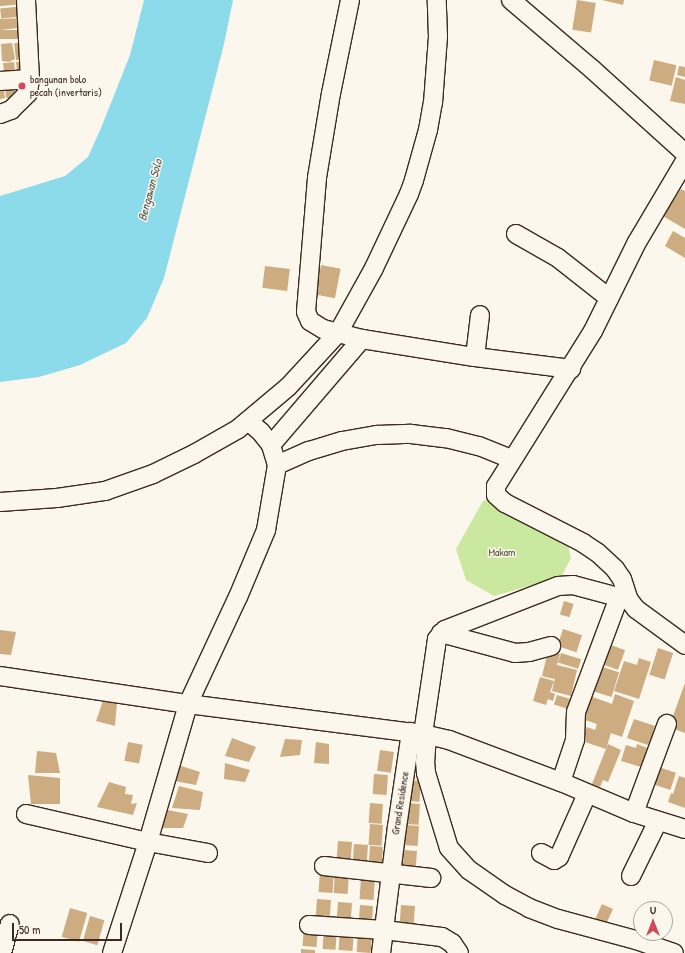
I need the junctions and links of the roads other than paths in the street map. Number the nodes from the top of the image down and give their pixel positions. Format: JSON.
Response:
{"nodes":[{"id":1,"x":26,"y":0,"type":"edge"},
{"id":2,"x":350,"y":0,"type":"edge"},
{"id":3,"x":437,"y":0,"type":"edge"},
{"id":4,"x":511,"y":0,"type":"edge"},
{"id":5,"x":30,"y":79,"type":"junction"},
{"id":6,"x":0,"y":81,"type":"edge"},
{"id":7,"x":0,"y":114,"type":"edge"},
{"id":8,"x":685,"y":153,"type":"edge"},
{"id":9,"x":685,"y":161,"type":"edge"},
{"id":10,"x":516,"y":234,"type":"dead end"},
{"id":11,"x":609,"y":298,"type":"junction"},
{"id":12,"x":480,"y":315,"type":"dead end"},
{"id":13,"x":338,"y":333,"type":"junction"},
{"id":14,"x":362,"y":338,"type":"junction"},
{"id":15,"x":475,"y":357,"type":"junction"},
{"id":16,"x":571,"y":369,"type":"junction"},
{"id":17,"x":248,"y":421,"type":"junction"},
{"id":18,"x":271,"y":445,"type":"junction"},
{"id":19,"x":512,"y":459,"type":"junction"},
{"id":20,"x":277,"y":465,"type":"junction"},
{"id":21,"x":0,"y":502,"type":"edge"},
{"id":22,"x":624,"y":599,"type":"junction"},
{"id":23,"x":441,"y":633,"type":"junction"},
{"id":24,"x":685,"y":645,"type":"edge"},
{"id":25,"x":551,"y":646,"type":"dead end"},
{"id":26,"x":0,"y":676,"type":"edge"},
{"id":27,"x":188,"y":704,"type":"junction"},
{"id":28,"x":667,"y":724,"type":"dead end"},
{"id":29,"x":420,"y":733,"type":"junction"},
{"id":30,"x":561,"y":782,"type":"junction"},
{"id":31,"x":587,"y":794,"type":"junction"},
{"id":32,"x":634,"y":812,"type":"junction"},
{"id":33,"x":26,"y":814,"type":"dead end"},
{"id":34,"x":658,"y":821,"type":"junction"},
{"id":35,"x":685,"y":828,"type":"edge"},
{"id":36,"x":148,"y":842,"type":"junction"},
{"id":37,"x":208,"y":853,"type":"dead end"},
{"id":38,"x":541,"y":853,"type":"dead end"},
{"id":39,"x":324,"y":866,"type":"dead end"},
{"id":40,"x":390,"y":874,"type":"junction"},
{"id":41,"x":631,"y":876,"type":"dead end"},
{"id":42,"x":431,"y":878,"type":"dead end"},
{"id":43,"x":10,"y":924,"type":"dead end"},
{"id":44,"x":309,"y":925,"type":"dead end"},
{"id":45,"x":384,"y":930,"type":"junction"},
{"id":46,"x":633,"y":947,"type":"edge"},
{"id":47,"x":2,"y":953,"type":"edge"},
{"id":48,"x":112,"y":953,"type":"edge"},
{"id":49,"x":381,"y":953,"type":"edge"},
{"id":50,"x":459,"y":953,"type":"edge"},
{"id":51,"x":674,"y":953,"type":"edge"}],
"edges":[{"from":1,"to":5,"type":"street"},
{"from":2,"to":13,"type":"street"},
{"from":3,"to":13,"type":"street"},
{"from":4,"to":8,"type":"street"},
{"from":5,"to":6,"type":"street"},
{"from":5,"to":7,"type":"street"},
{"from":9,"to":11,"type":"street"},
{"from":10,"to":11,"type":"street"},
{"from":11,"to":16,"type":"street"},
{"from":12,"to":15,"type":"street"},
{"from":13,"to":14,"type":"street"},
{"from":13,"to":17,"type":"street"},
{"from":14,"to":15,"type":"street"},
{"from":14,"to":18,"type":"street"},
{"from":15,"to":16,"type":"street"},
{"from":16,"to":19,"type":"street"},
{"from":17,"to":18,"type":"street"},
{"from":17,"to":21,"type":"street"},
{"from":18,"to":20,"type":"street"},
{"from":19,"to":20,"type":"street"},
{"from":19,"to":22,"type":"street"},
{"from":20,"to":27,"type":"street"},
{"from":22,"to":23,"type":"street"},
{"from":22,"to":24,"type":"street"},
{"from":22,"to":30,"type":"street"},
{"from":23,"to":25,"type":"street"},
{"from":23,"to":29,"type":"street"},
{"from":26,"to":27,"type":"street"},
{"from":27,"to":29,"type":"street"},
{"from":27,"to":36,"type":"street"},
{"from":28,"to":32,"type":"street"},
{"from":29,"to":30,"type":"street"},
{"from":29,"to":40,"type":"street","name":"Grand Residence"},
{"from":29,"to":46,"type":"street"},
{"from":30,"to":31,"type":"street"},
{"from":31,"to":32,"type":"street"},
{"from":31,"to":38,"type":"street"},
{"from":32,"to":34,"type":"street"},
{"from":33,"to":36,"type":"street"},
{"from":34,"to":35,"type":"street"},
{"from":34,"to":41,"type":"street"},
{"from":36,"to":37,"type":"street"},
{"from":36,"to":48,"type":"street"},
{"from":39,"to":40,"type":"street"},
{"from":40,"to":42,"type":"street"},
{"from":40,"to":45,"type":"street","name":"Grand Residence"},
{"from":43,"to":47,"type":"street"},
{"from":44,"to":45,"type":"street"},
{"from":45,"to":49,"type":"street","name":"Grand Residence"},
{"from":45,"to":50,"type":"street"},
{"from":46,"to":51,"type":"street"}]}
